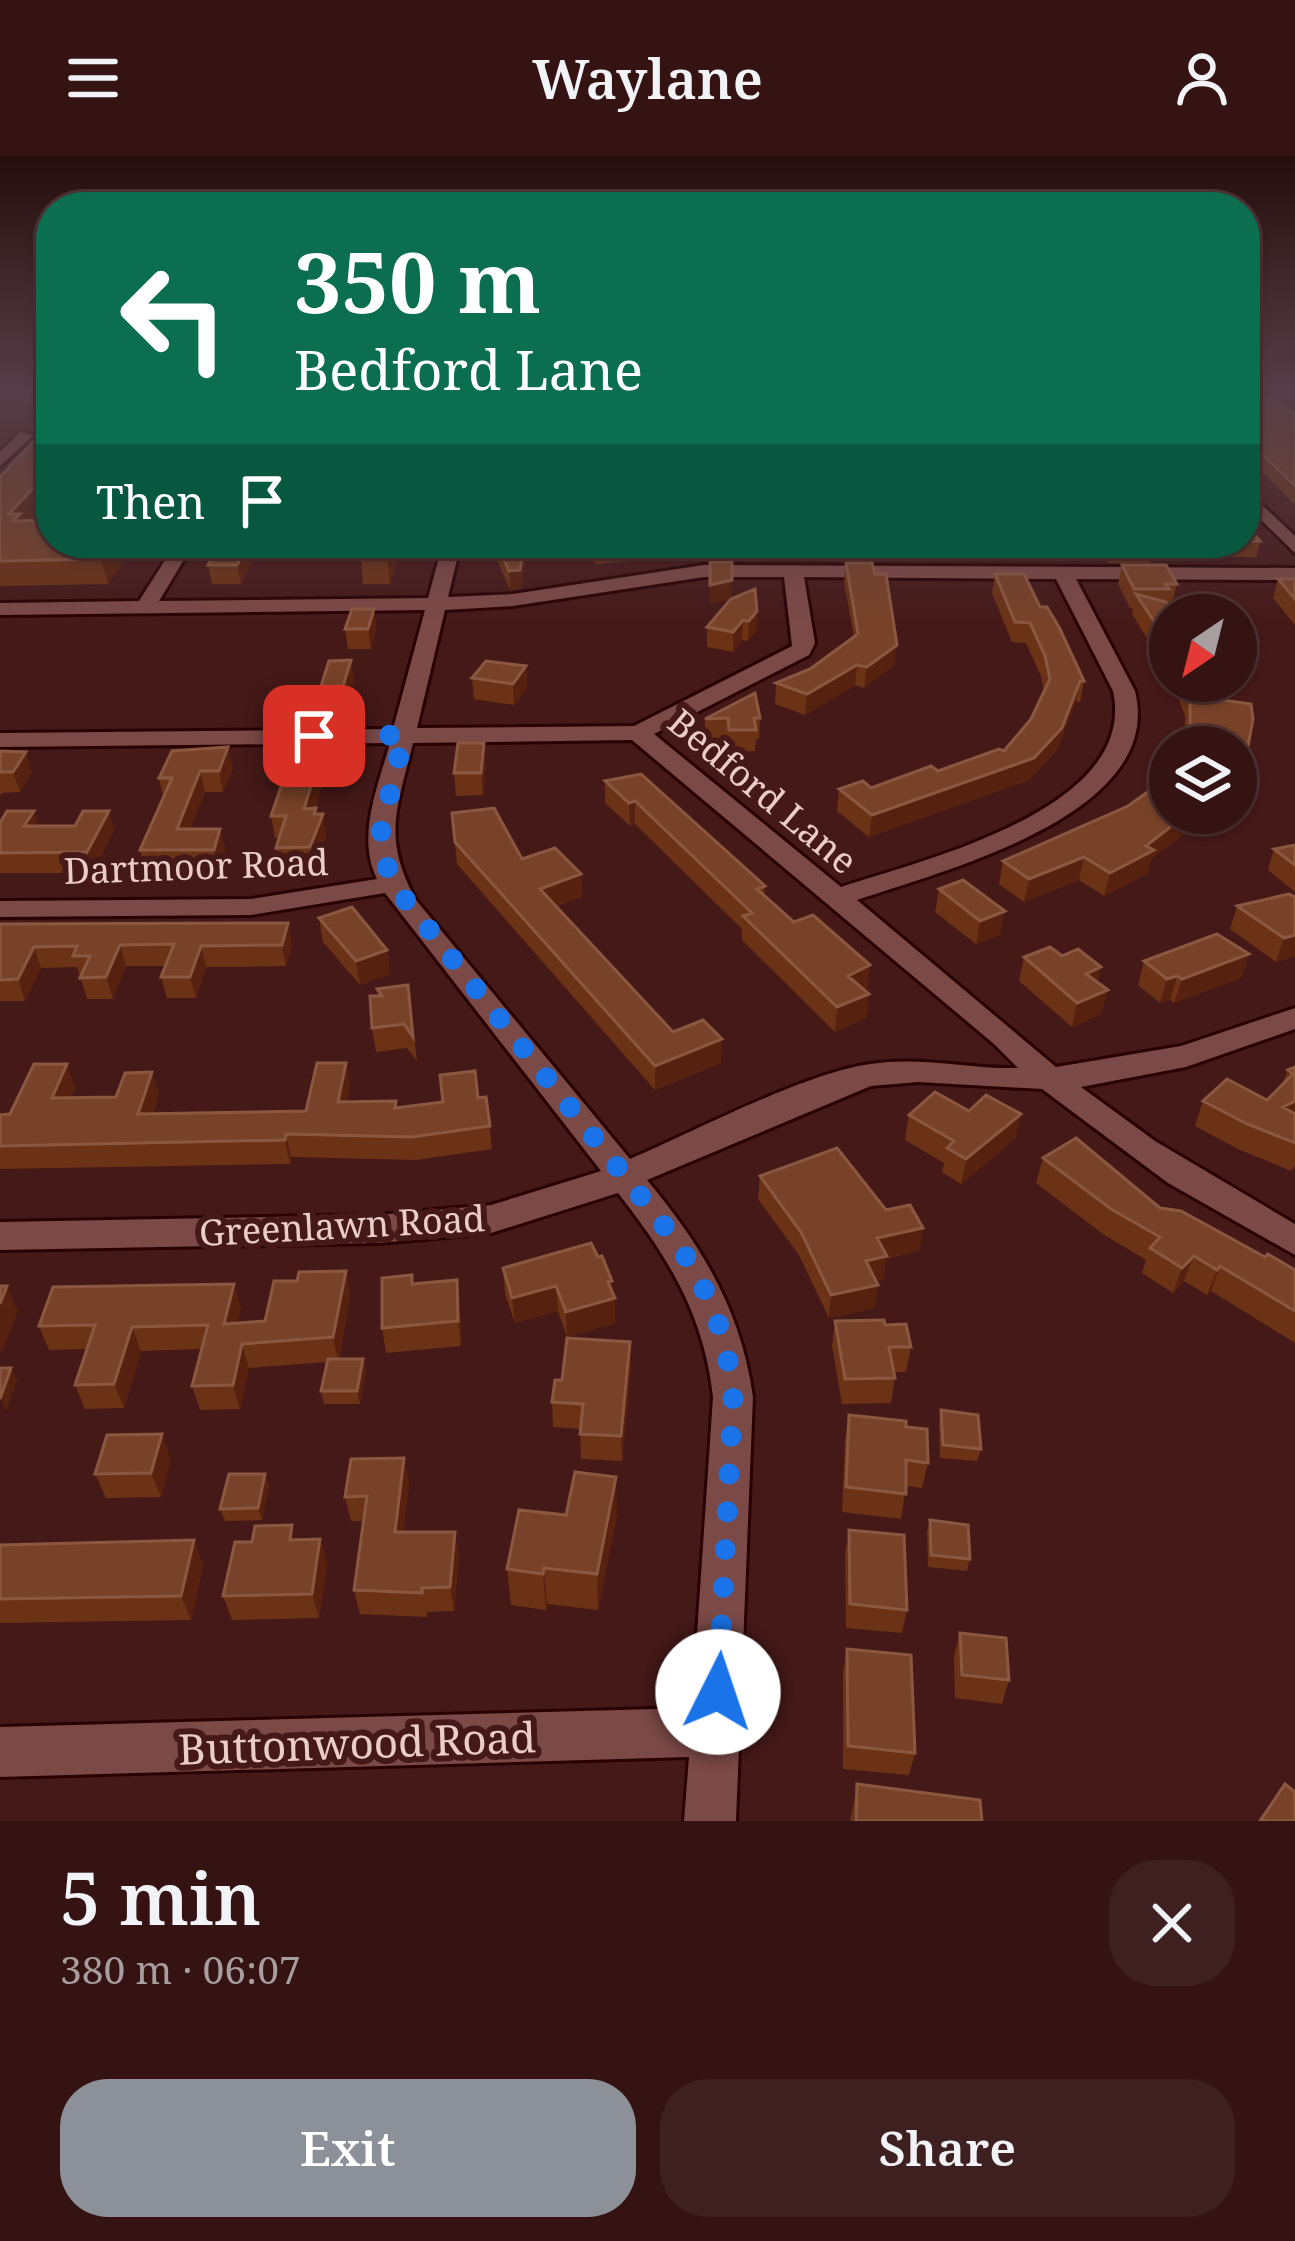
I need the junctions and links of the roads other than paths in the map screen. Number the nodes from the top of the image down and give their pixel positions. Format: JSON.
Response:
{"nodes":[{"id":1,"x":1260,"y":510,"type":"edge"},
{"id":2,"x":1295,"y":547,"type":"edge"},
{"id":3,"x":176,"y":558,"type":"edge"},
{"id":4,"x":448,"y":558,"type":"edge"},
{"id":5,"x":793,"y":571,"type":"junction"},
{"id":6,"x":1063,"y":573,"type":"junction"},
{"id":7,"x":1295,"y":574,"type":"edge"},
{"id":8,"x":437,"y":604,"type":"junction"},
{"id":9,"x":146,"y":607,"type":"junction"},
{"id":10,"x":0,"y":608,"type":"edge"},
{"id":11,"x":638,"y":733,"type":"junction"},
{"id":12,"x":404,"y":735,"type":"junction"},
{"id":13,"x":0,"y":740,"type":"edge"},
{"id":14,"x":392,"y":883,"type":"junction"},
{"id":15,"x":836,"y":898,"type":"junction"},
{"id":16,"x":0,"y":909,"type":"edge"},
{"id":17,"x":1295,"y":1018,"type":"edge"},
{"id":18,"x":1045,"y":1078,"type":"junction"},
{"id":19,"x":623,"y":1176,"type":"junction"},
{"id":20,"x":0,"y":1237,"type":"edge"},
{"id":21,"x":1295,"y":1241,"type":"edge"},
{"id":22,"x":714,"y":1732,"type":"junction"},
{"id":23,"x":0,"y":1752,"type":"edge"},
{"id":24,"x":710,"y":1821,"type":"edge"}],
"edges":[{"from":1,"to":2,"type":"street"},
{"from":3,"to":9,"type":"street"},
{"from":4,"to":8,"type":"street"},
{"from":5,"to":6,"type":"street"},
{"from":5,"to":8,"type":"street"},
{"from":5,"to":11,"type":"street"},
{"from":6,"to":7,"type":"street"},
{"from":6,"to":15,"type":"street"},
{"from":8,"to":9,"type":"street"},
{"from":8,"to":12,"type":"street"},
{"from":9,"to":10,"type":"street"},
{"from":11,"to":12,"type":"street","name":"Bedford Lane"},
{"from":11,"to":15,"type":"street","name":"Bedford Lane"},
{"from":12,"to":13,"type":"street","name":"Bedford Lane"},
{"from":12,"to":14,"type":"street"},
{"from":14,"to":16,"type":"street","name":"Dartmoor Road"},
{"from":14,"to":19,"type":"street"},
{"from":15,"to":18,"type":"street","name":"Bedford Lane"},
{"from":17,"to":18,"type":"street","name":"Greenlawn Road"},
{"from":18,"to":19,"type":"street","name":"Greenlawn Road"},
{"from":18,"to":21,"type":"street","name":"Bedford Lane"},
{"from":19,"to":20,"type":"street","name":"Greenlawn Road"},
{"from":19,"to":22,"type":"street"},
{"from":22,"to":23,"type":"street","name":"Buttonwood Road"},
{"from":22,"to":24,"type":"street"}]}
